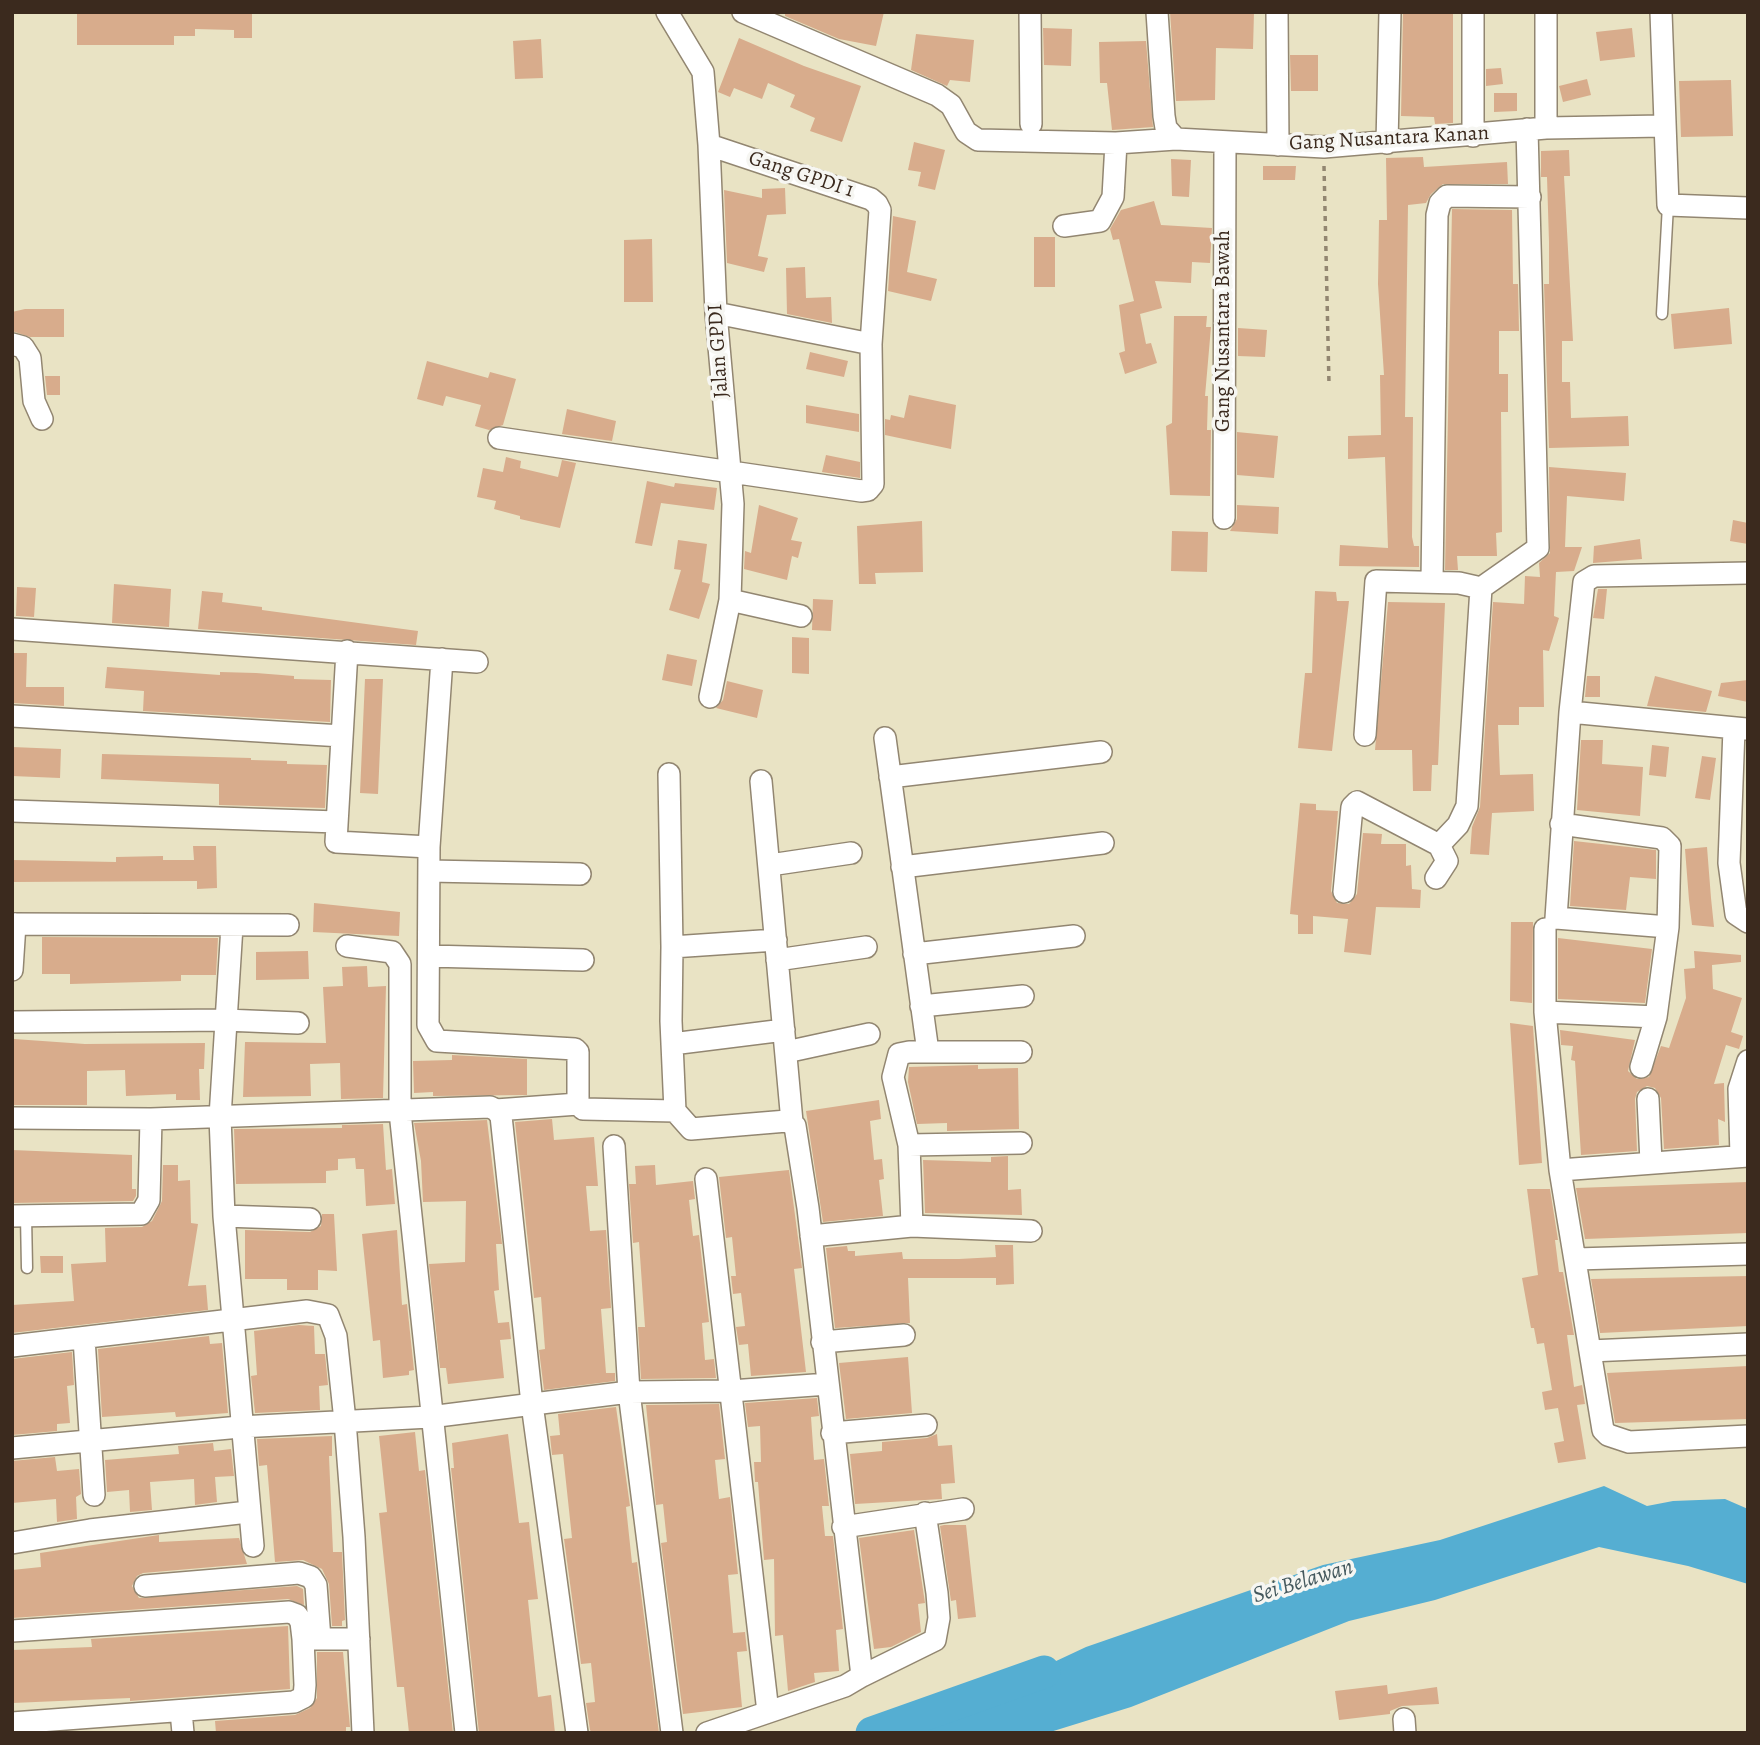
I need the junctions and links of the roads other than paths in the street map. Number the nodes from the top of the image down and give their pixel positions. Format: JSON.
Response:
{"nodes":[{"id":1,"x":667,"y":12,"type":"edge"},
{"id":2,"x":743,"y":12,"type":"edge"},
{"id":3,"x":1030,"y":12,"type":"edge"},
{"id":4,"x":1157,"y":12,"type":"edge"},
{"id":5,"x":1277,"y":12,"type":"edge"},
{"id":6,"x":1390,"y":12,"type":"edge"},
{"id":7,"x":1472,"y":12,"type":"edge"},
{"id":8,"x":1546,"y":12,"type":"edge"},
{"id":9,"x":1661,"y":12,"type":"edge"},
{"id":10,"x":1031,"y":124,"type":"dead end"},
{"id":11,"x":1663,"y":126,"type":"junction"},
{"id":12,"x":1537,"y":129,"type":"junction"},
{"id":13,"x":1473,"y":136,"type":"junction"},
{"id":14,"x":1176,"y":139,"type":"junction"},
{"id":15,"x":1116,"y":143,"type":"junction"},
{"id":16,"x":1225,"y":143,"type":"junction"},
{"id":17,"x":1387,"y":143,"type":"junction"},
{"id":18,"x":709,"y":145,"type":"junction"},
{"id":19,"x":1278,"y":145,"type":"junction"},
{"id":20,"x":1530,"y":197,"type":"junction"},
{"id":21,"x":1668,"y":205,"type":"junction"},
{"id":22,"x":1748,"y":208,"type":"edge"},
{"id":23,"x":1065,"y":226,"type":"dead end"},
{"id":24,"x":716,"y":313,"type":"junction"},
{"id":25,"x":1662,"y":314,"type":"dead end"},
{"id":26,"x":12,"y":344,"type":"edge"},
{"id":27,"x":872,"y":344,"type":"junction"},
{"id":28,"x":42,"y":419,"type":"dead end"},
{"id":29,"x":499,"y":438,"type":"dead end"},
{"id":30,"x":729,"y":474,"type":"junction"},
{"id":31,"x":1224,"y":519,"type":"dead end"},
{"id":32,"x":1748,"y":573,"type":"edge"},
{"id":33,"x":1432,"y":581,"type":"junction"},
{"id":34,"x":1481,"y":588,"type":"junction"},
{"id":35,"x":730,"y":600,"type":"junction"},
{"id":36,"x":801,"y":616,"type":"dead end"},
{"id":37,"x":12,"y":629,"type":"edge"},
{"id":38,"x":347,"y":651,"type":"junction"},
{"id":39,"x":442,"y":659,"type":"junction"},
{"id":40,"x":477,"y":662,"type":"dead end"},
{"id":41,"x":710,"y":697,"type":"dead end"},
{"id":42,"x":1570,"y":712,"type":"junction"},
{"id":43,"x":12,"y":716,"type":"edge"},
{"id":44,"x":1741,"y":729,"type":"edge"},
{"id":45,"x":1365,"y":735,"type":"dead end"},
{"id":46,"x":342,"y":736,"type":"junction"},
{"id":47,"x":885,"y":738,"type":"dead end"},
{"id":48,"x":1101,"y":752,"type":"dead end"},
{"id":49,"x":669,"y":774,"type":"dead end"},
{"id":50,"x":891,"y":777,"type":"junction"},
{"id":51,"x":761,"y":781,"type":"dead end"},
{"id":52,"x":12,"y":811,"type":"edge"},
{"id":53,"x":337,"y":822,"type":"junction"},
{"id":54,"x":1561,"y":824,"type":"junction"},
{"id":55,"x":1448,"y":836,"type":"junction"},
{"id":56,"x":1103,"y":843,"type":"dead end"},
{"id":57,"x":429,"y":846,"type":"junction"},
{"id":58,"x":851,"y":853,"type":"dead end"},
{"id":59,"x":770,"y":865,"type":"junction"},
{"id":60,"x":902,"y":867,"type":"junction"},
{"id":61,"x":429,"y":871,"type":"junction"},
{"id":62,"x":580,"y":874,"type":"dead end"},
{"id":63,"x":1436,"y":878,"type":"dead end"},
{"id":64,"x":1344,"y":892,"type":"dead end"},
{"id":65,"x":1748,"y":922,"type":"edge"},
{"id":66,"x":14,"y":924,"type":"edge"},
{"id":67,"x":288,"y":925,"type":"dead end"},
{"id":68,"x":232,"y":926,"type":"junction"},
{"id":69,"x":1668,"y":926,"type":"junction"},
{"id":70,"x":1545,"y":929,"type":"dead end"},
{"id":71,"x":1074,"y":936,"type":"dead end"},
{"id":72,"x":347,"y":946,"type":"dead end"},
{"id":73,"x":672,"y":947,"type":"junction"},
{"id":74,"x":866,"y":947,"type":"dead end"},
{"id":75,"x":776,"y":950,"type":"junction"},
{"id":76,"x":914,"y":954,"type":"junction"},
{"id":77,"x":429,"y":956,"type":"junction"},
{"id":78,"x":583,"y":960,"type":"dead end"},
{"id":79,"x":12,"y":970,"type":"edge"},
{"id":80,"x":1023,"y":996,"type":"dead end"},
{"id":81,"x":921,"y":1006,"type":"junction"},
{"id":82,"x":1545,"y":1012,"type":"junction"},
{"id":83,"x":1656,"y":1017,"type":"junction"},
{"id":84,"x":225,"y":1020,"type":"junction"},
{"id":85,"x":12,"y":1023,"type":"edge"},
{"id":86,"x":298,"y":1023,"type":"dead end"},
{"id":87,"x":784,"y":1030,"type":"junction"},
{"id":88,"x":869,"y":1034,"type":"dead end"},
{"id":89,"x":672,"y":1044,"type":"junction"},
{"id":90,"x":786,"y":1052,"type":"junction"},
{"id":91,"x":928,"y":1052,"type":"junction"},
{"id":92,"x":1021,"y":1052,"type":"dead end"},
{"id":93,"x":1748,"y":1061,"type":"edge"},
{"id":94,"x":1641,"y":1068,"type":"dead end"},
{"id":95,"x":1648,"y":1100,"type":"dead end"},
{"id":96,"x":579,"y":1104,"type":"junction"},
{"id":97,"x":496,"y":1110,"type":"junction"},
{"id":98,"x":675,"y":1111,"type":"junction"},
{"id":99,"x":400,"y":1112,"type":"junction"},
{"id":100,"x":220,"y":1117,"type":"junction"},
{"id":101,"x":12,"y":1118,"type":"edge"},
{"id":102,"x":151,"y":1119,"type":"junction"},
{"id":103,"x":792,"y":1122,"type":"junction"},
{"id":104,"x":1021,"y":1143,"type":"dead end"},
{"id":105,"x":908,"y":1145,"type":"junction"},
{"id":106,"x":614,"y":1146,"type":"dead end"},
{"id":107,"x":1744,"y":1156,"type":"edge"},
{"id":108,"x":1651,"y":1162,"type":"junction"},
{"id":109,"x":1560,"y":1170,"type":"junction"},
{"id":110,"x":706,"y":1179,"type":"dead end"},
{"id":111,"x":19,"y":1216,"type":"edge"},
{"id":112,"x":224,"y":1216,"type":"junction"},
{"id":113,"x":310,"y":1219,"type":"dead end"},
{"id":114,"x":912,"y":1226,"type":"junction"},
{"id":115,"x":1031,"y":1231,"type":"dead end"},
{"id":116,"x":811,"y":1236,"type":"junction"},
{"id":117,"x":1748,"y":1254,"type":"edge"},
{"id":118,"x":1576,"y":1259,"type":"junction"},
{"id":119,"x":27,"y":1268,"type":"dead end"},
{"id":120,"x":234,"y":1322,"type":"junction"},
{"id":121,"x":904,"y":1335,"type":"dead end"},
{"id":122,"x":84,"y":1338,"type":"junction"},
{"id":123,"x":822,"y":1342,"type":"junction"},
{"id":124,"x":1748,"y":1344,"type":"edge"},
{"id":125,"x":12,"y":1346,"type":"edge"},
{"id":126,"x":1590,"y":1351,"type":"junction"},
{"id":127,"x":828,"y":1384,"type":"junction"},
{"id":128,"x":731,"y":1391,"type":"junction"},
{"id":129,"x":629,"y":1392,"type":"junction"},
{"id":130,"x":532,"y":1404,"type":"junction"},
{"id":131,"x":430,"y":1417,"type":"junction"},
{"id":132,"x":345,"y":1421,"type":"junction"},
{"id":133,"x":926,"y":1425,"type":"dead end"},
{"id":134,"x":240,"y":1427,"type":"junction"},
{"id":135,"x":832,"y":1433,"type":"junction"},
{"id":136,"x":1748,"y":1436,"type":"edge"},
{"id":137,"x":91,"y":1442,"type":"junction"},
{"id":138,"x":12,"y":1448,"type":"edge"},
{"id":139,"x":94,"y":1495,"type":"dead end"},
{"id":140,"x":963,"y":1508,"type":"dead end"},
{"id":141,"x":248,"y":1512,"type":"junction"},
{"id":142,"x":925,"y":1513,"type":"junction"},
{"id":143,"x":843,"y":1527,"type":"junction"},
{"id":144,"x":12,"y":1543,"type":"edge"},
{"id":145,"x":253,"y":1546,"type":"dead end"},
{"id":146,"x":145,"y":1586,"type":"dead end"},
{"id":147,"x":12,"y":1631,"type":"edge"},
{"id":148,"x":311,"y":1639,"type":"junction"},
{"id":149,"x":359,"y":1639,"type":"junction"},
{"id":150,"x":862,"y":1676,"type":"junction"},
{"id":151,"x":181,"y":1711,"type":"junction"},
{"id":152,"x":768,"y":1712,"type":"junction"},
{"id":153,"x":12,"y":1723,"type":"edge"},
{"id":154,"x":43,"y":1726,"type":"edge"},
{"id":155,"x":183,"y":1733,"type":"edge"},
{"id":156,"x":363,"y":1733,"type":"edge"},
{"id":157,"x":466,"y":1733,"type":"edge"},
{"id":158,"x":577,"y":1733,"type":"edge"},
{"id":159,"x":672,"y":1733,"type":"edge"},
{"id":160,"x":707,"y":1733,"type":"edge"}],
"edges":[{"from":1,"to":18,"type":"street","name":"Jalan GPDI"},
{"from":2,"to":15,"type":"street","name":"Gang Nusantara Kanan"},
{"from":3,"to":10,"type":"street"},
{"from":4,"to":14,"type":"street"},
{"from":5,"to":19,"type":"street"},
{"from":6,"to":17,"type":"street"},
{"from":7,"to":13,"type":"street"},
{"from":8,"to":12,"type":"street"},
{"from":9,"to":11,"type":"street"},
{"from":11,"to":12,"type":"street","name":"Gang Nusantara Kanan"},
{"from":11,"to":21,"type":"street"},
{"from":12,"to":13,"type":"street","name":"Gang Nusantara Kanan"},
{"from":12,"to":20,"type":"street"},
{"from":13,"to":17,"type":"street","name":"Gang Nusantara Kanan"},
{"from":14,"to":15,"type":"street","name":"Gang Nusantara Kanan"},
{"from":14,"to":16,"type":"street","name":"Gang Nusantara Kanan"},
{"from":15,"to":23,"type":"street"},
{"from":16,"to":19,"type":"street","name":"Gang Nusantara Kanan"},
{"from":16,"to":31,"type":"street","name":"Gang Nusantara Bawah"},
{"from":17,"to":19,"type":"street","name":"Gang Nusantara Kanan"},
{"from":18,"to":24,"type":"street","name":"Jalan GPDI"},
{"from":18,"to":27,"type":"street","name":"Gang GPDI 1"},
{"from":20,"to":33,"type":"street"},
{"from":20,"to":34,"type":"street"},
{"from":21,"to":22,"type":"street"},
{"from":21,"to":25,"type":"lane"},
{"from":24,"to":27,"type":"street"},
{"from":24,"to":30,"type":"street","name":"Jalan GPDI"},
{"from":26,"to":28,"type":"street"},
{"from":27,"to":30,"type":"street"},
{"from":29,"to":30,"type":"street"},
{"from":30,"to":35,"type":"street","name":"Jalan GPDI"},
{"from":32,"to":42,"type":"street"},
{"from":33,"to":34,"type":"street"},
{"from":33,"to":45,"type":"street"},
{"from":34,"to":55,"type":"street"},
{"from":35,"to":36,"type":"street"},
{"from":35,"to":41,"type":"street","name":"Jalan GPDI"},
{"from":37,"to":38,"type":"street"},
{"from":38,"to":39,"type":"street"},
{"from":38,"to":46,"type":"street"},
{"from":39,"to":40,"type":"street"},
{"from":39,"to":57,"type":"street"},
{"from":42,"to":44,"type":"street"},
{"from":42,"to":54,"type":"street"},
{"from":43,"to":46,"type":"street"},
{"from":44,"to":65,"type":"street"},
{"from":46,"to":53,"type":"street"},
{"from":47,"to":50,"type":"street"},
{"from":48,"to":50,"type":"street"},
{"from":49,"to":73,"type":"street"},
{"from":50,"to":60,"type":"street"},
{"from":51,"to":59,"type":"street"},
{"from":52,"to":53,"type":"street"},
{"from":53,"to":57,"type":"street"},
{"from":54,"to":69,"type":"street"},
{"from":54,"to":69,"type":"street"},
{"from":55,"to":63,"type":"street"},
{"from":55,"to":64,"type":"street"},
{"from":56,"to":60,"type":"street"},
{"from":57,"to":61,"type":"street"},
{"from":58,"to":59,"type":"street"},
{"from":59,"to":75,"type":"street"},
{"from":60,"to":76,"type":"street"},
{"from":61,"to":62,"type":"street"},
{"from":61,"to":77,"type":"street"},
{"from":66,"to":68,"type":"street"},
{"from":66,"to":79,"type":"street"},
{"from":67,"to":68,"type":"street"},
{"from":68,"to":84,"type":"street"},
{"from":69,"to":83,"type":"street"},
{"from":70,"to":82,"type":"street"},
{"from":71,"to":76,"type":"street"},
{"from":72,"to":99,"type":"street"},
{"from":73,"to":75,"type":"street"},
{"from":73,"to":89,"type":"street"},
{"from":74,"to":75,"type":"street"},
{"from":75,"to":87,"type":"street"},
{"from":76,"to":81,"type":"street"},
{"from":77,"to":78,"type":"street"},
{"from":77,"to":96,"type":"street"},
{"from":80,"to":81,"type":"street"},
{"from":81,"to":91,"type":"street"},
{"from":82,"to":83,"type":"street"},
{"from":82,"to":109,"type":"street"},
{"from":83,"to":94,"type":"street"},
{"from":84,"to":85,"type":"street"},
{"from":84,"to":86,"type":"street"},
{"from":84,"to":100,"type":"street"},
{"from":87,"to":89,"type":"street"},
{"from":87,"to":90,"type":"street"},
{"from":88,"to":90,"type":"street"},
{"from":89,"to":98,"type":"street"},
{"from":90,"to":103,"type":"street"},
{"from":91,"to":92,"type":"street"},
{"from":91,"to":105,"type":"street"},
{"from":93,"to":107,"type":"street"},
{"from":95,"to":108,"type":"street"},
{"from":96,"to":97,"type":"street"},
{"from":96,"to":98,"type":"street"},
{"from":97,"to":99,"type":"street"},
{"from":97,"to":130,"type":"street"},
{"from":98,"to":103,"type":"street"},
{"from":99,"to":100,"type":"street"},
{"from":99,"to":131,"type":"street"},
{"from":100,"to":102,"type":"street"},
{"from":100,"to":112,"type":"street"},
{"from":101,"to":102,"type":"street"},
{"from":102,"to":111,"type":"street"},
{"from":103,"to":116,"type":"street"},
{"from":104,"to":105,"type":"street"},
{"from":105,"to":114,"type":"street"},
{"from":106,"to":129,"type":"street"},
{"from":107,"to":108,"type":"street"},
{"from":108,"to":109,"type":"street"},
{"from":109,"to":118,"type":"street"},
{"from":110,"to":128,"type":"street"},
{"from":111,"to":119,"type":"lane"},
{"from":112,"to":113,"type":"street"},
{"from":112,"to":120,"type":"street"},
{"from":114,"to":115,"type":"street"},
{"from":114,"to":116,"type":"street"},
{"from":116,"to":123,"type":"street"},
{"from":117,"to":118,"type":"street"},
{"from":118,"to":126,"type":"street"},
{"from":120,"to":122,"type":"street"},
{"from":120,"to":132,"type":"street"},
{"from":120,"to":134,"type":"street"},
{"from":121,"to":123,"type":"street"},
{"from":122,"to":125,"type":"street"},
{"from":122,"to":137,"type":"street"},
{"from":123,"to":127,"type":"street"},
{"from":124,"to":126,"type":"street"},
{"from":126,"to":136,"type":"street"},
{"from":127,"to":128,"type":"street"},
{"from":127,"to":135,"type":"street"},
{"from":128,"to":129,"type":"street"},
{"from":128,"to":152,"type":"street"},
{"from":129,"to":130,"type":"street"},
{"from":129,"to":159,"type":"street"},
{"from":130,"to":131,"type":"street"},
{"from":130,"to":158,"type":"street"},
{"from":131,"to":132,"type":"street"},
{"from":131,"to":157,"type":"street"},
{"from":132,"to":134,"type":"street"},
{"from":132,"to":149,"type":"street"},
{"from":133,"to":135,"type":"street"},
{"from":134,"to":137,"type":"street"},
{"from":134,"to":141,"type":"street"},
{"from":135,"to":143,"type":"street"},
{"from":137,"to":138,"type":"street"},
{"from":137,"to":139,"type":"street"},
{"from":140,"to":142,"type":"street"},
{"from":141,"to":144,"type":"street"},
{"from":141,"to":145,"type":"street"},
{"from":142,"to":143,"type":"street"},
{"from":142,"to":150,"type":"street"},
{"from":143,"to":150,"type":"street"},
{"from":146,"to":148,"type":"street"},
{"from":147,"to":148,"type":"street"},
{"from":148,"to":149,"type":"street"},
{"from":148,"to":151,"type":"street"},
{"from":149,"to":156,"type":"street"},
{"from":150,"to":152,"type":"street"},
{"from":151,"to":154,"type":"street"},
{"from":151,"to":155,"type":"street"},
{"from":152,"to":160,"type":"street"},
{"from":153,"to":154,"type":"street"}]}
